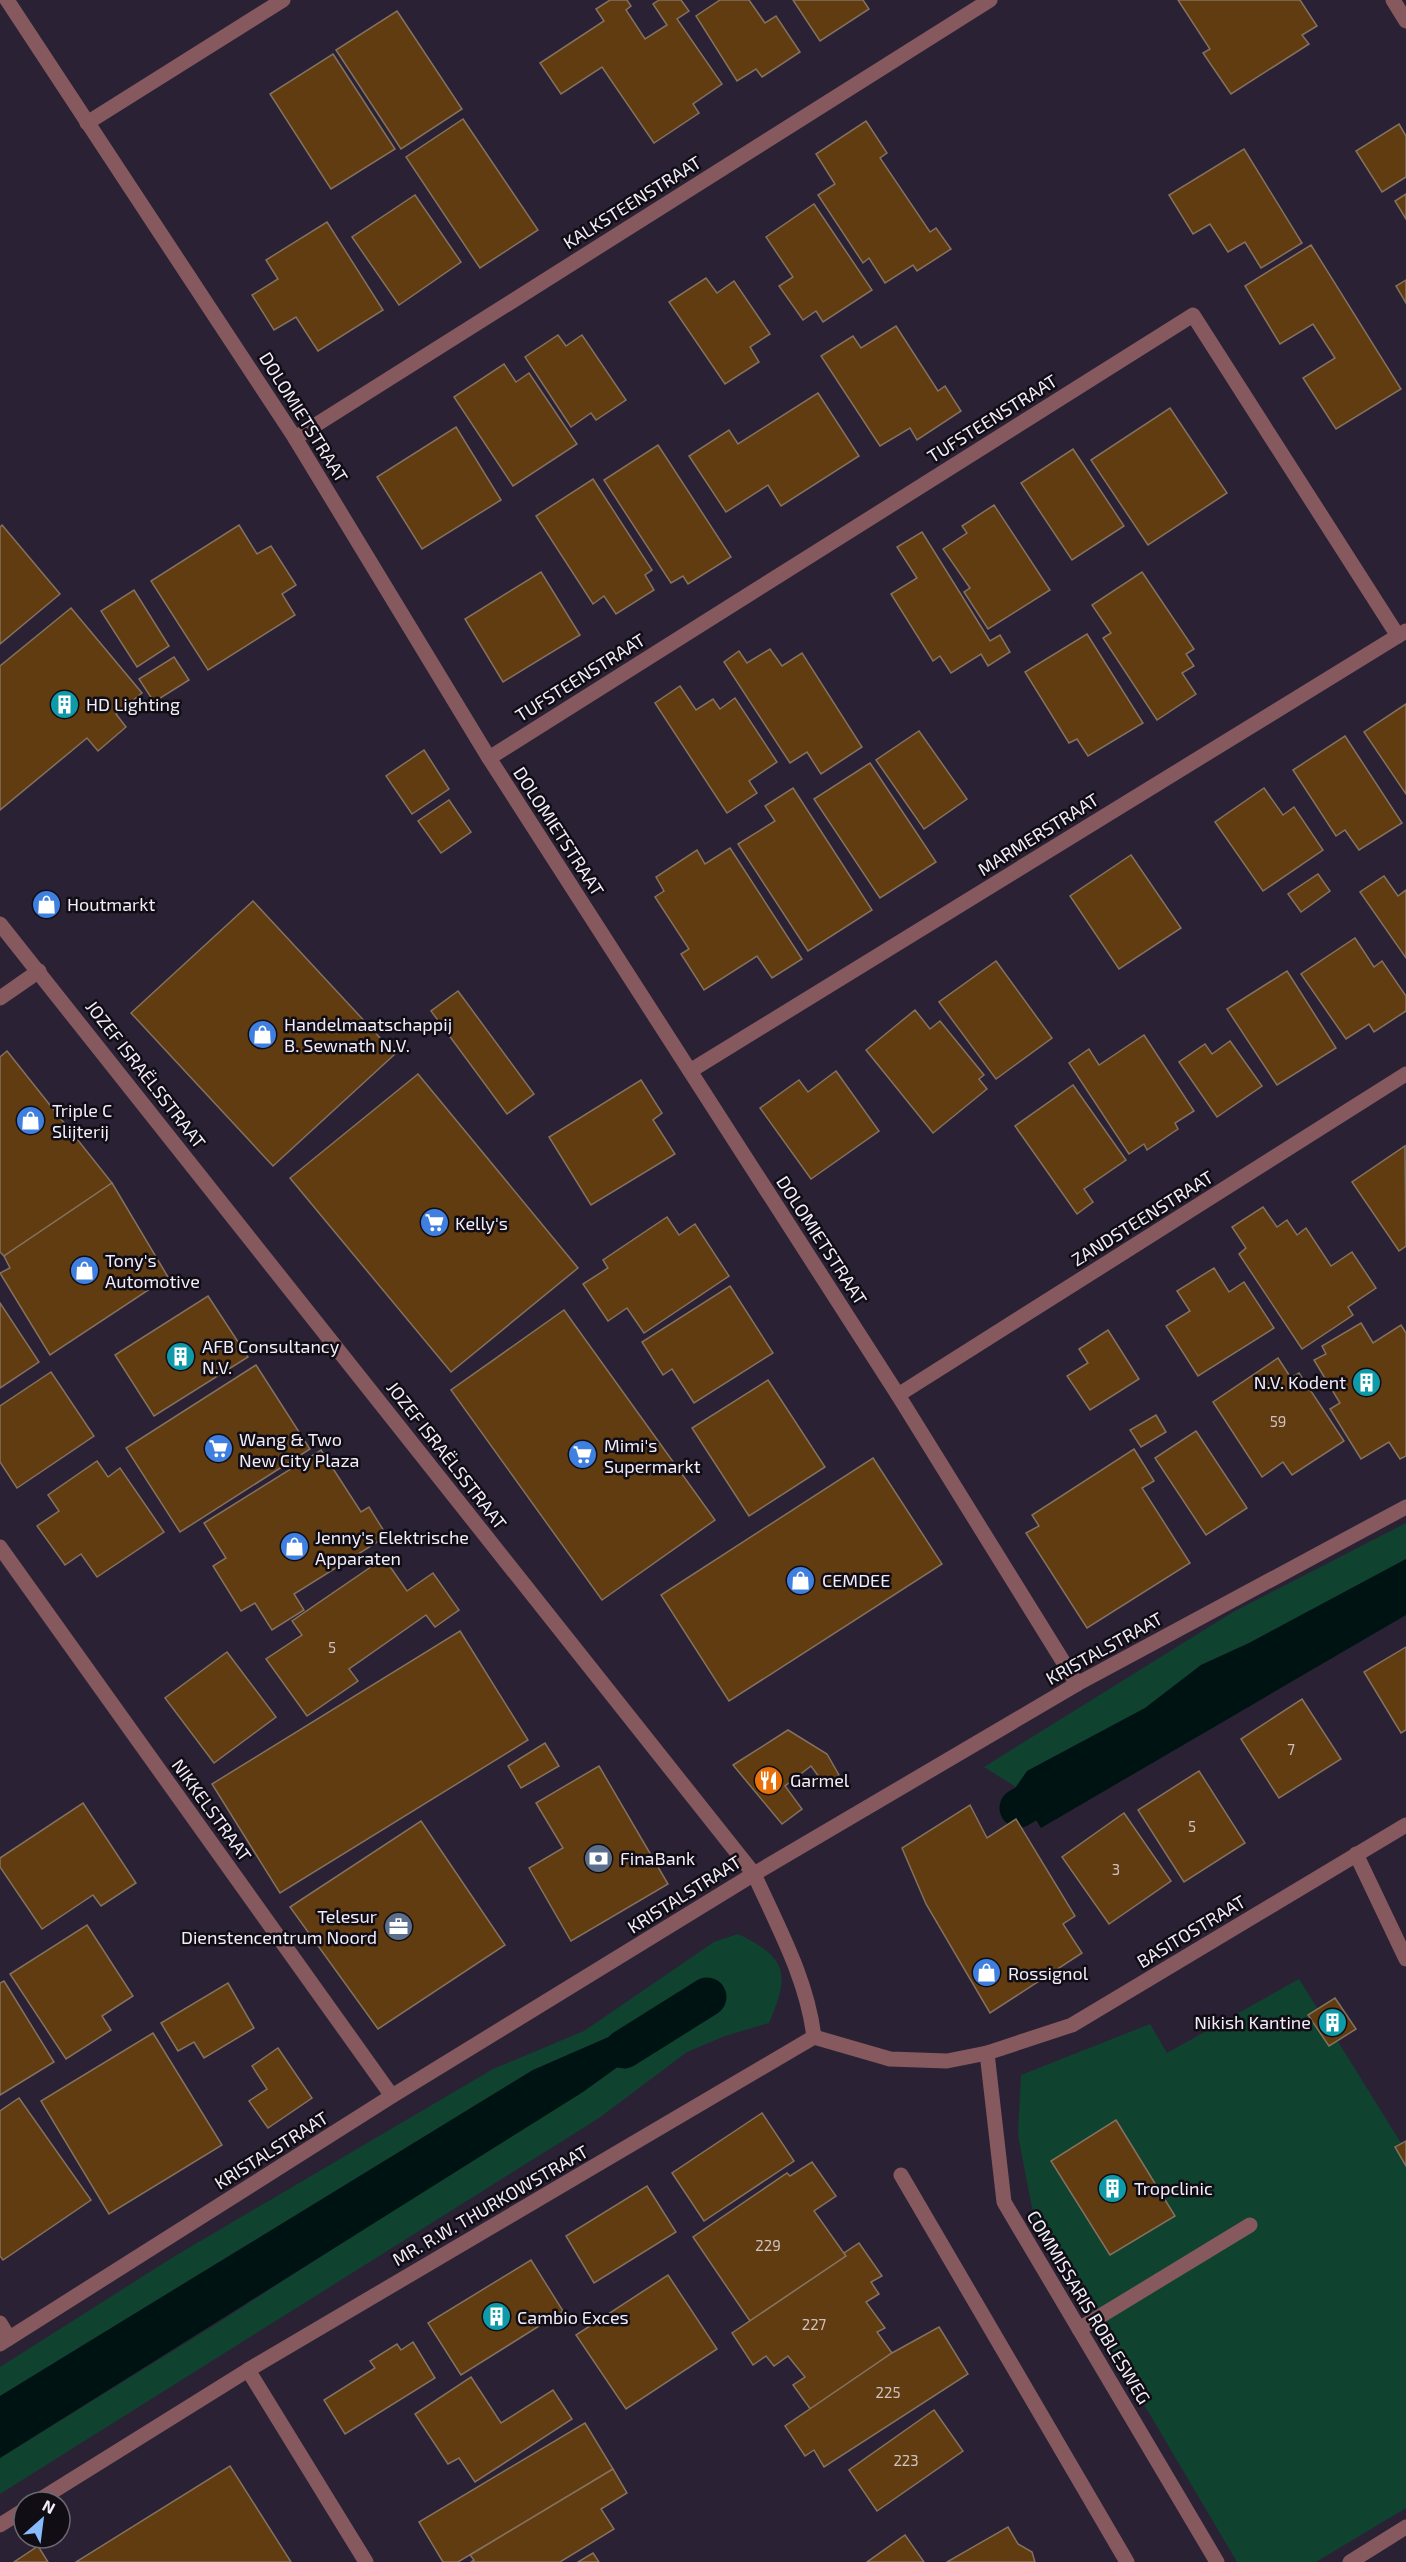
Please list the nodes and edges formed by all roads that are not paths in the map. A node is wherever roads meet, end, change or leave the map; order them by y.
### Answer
1 (7, 0) edge
2 (283, 0) edge
3 (990, 0) edge
4 (1393, 0) edge
5 (1406, 21) edge
6 (87, 123) junction
7 (295, 438) junction
8 (1402, 634) edge
9 (489, 758) junction
10 (0, 924) edge
11 (39, 971) junction
12 (0, 998) edge
13 (690, 1071) junction
14 (1406, 1074) edge
15 (898, 1395) junction
16 (1406, 1507) edge
17 (0, 1547) edge
18 (1077, 1684) junction
19 (1406, 1825) edge
20 (1356, 1854) junction
21 (754, 1874) junction
22 (1406, 1959) edge
23 (814, 2037) junction
24 (987, 2052) junction
25 (392, 2096) junction
26 (901, 2175) dead end
27 (1250, 2225) dead end
28 (0, 2323) edge
29 (1079, 2330) junction
30 (5, 2341) edge
31 (248, 2370) junction
32 (55, 2490) edge
33 (1406, 2527) edge
34 (366, 2562) edge
35 (1127, 2562) edge
36 (1217, 2562) edge
37 (1350, 2562) edge

1 - 6 street, DOLOMIETSTRAAT
2 - 6 street
3 - 7 street, KALKSTEENSTRAAT
4 - 5 street
6 - 7 street, DOLOMIETSTRAAT
7 - 9 street, DOLOMIETSTRAAT
8 - 9 street, TUFSTEENSTRAAT
8 - 13 street, MARMERSTRAAT
9 - 13 street, DOLOMIETSTRAAT
10 - 11 street, JOZEF ISRAËLSSTRAAT
11 - 12 street
11 - 21 street, JOZEF ISRAËLSSTRAAT
13 - 15 street, DOLOMIETSTRAAT
14 - 15 street, ZANDSTEENSTRAAT
15 - 18 street, DOLOMIETSTRAAT
16 - 18 street, KRISTALSTRAAT
17 - 25 street, NIKKELSTRAAT
18 - 21 street, KRISTALSTRAAT
19 - 20 street, BASITOSTRAAT
20 - 22 street
20 - 24 street, BASITOSTRAAT
21 - 23 street, JOZEF ISRAËLSSTRAAT
21 - 25 street, KRISTALSTRAAT
23 - 24 street
23 - 31 street, MR. R.W. THURKOWSTRAAT
24 - 29 street, COMMISSARIS ROBLESWEG
25 - 30 street, KRISTALSTRAAT
26 - 35 street
27 - 29 street
28 - 30 street
29 - 36 street, COMMISSARIS ROBLESWEG
31 - 32 street, MR. R.W. THURKOWSTRAAT
31 - 34 street
33 - 37 street

